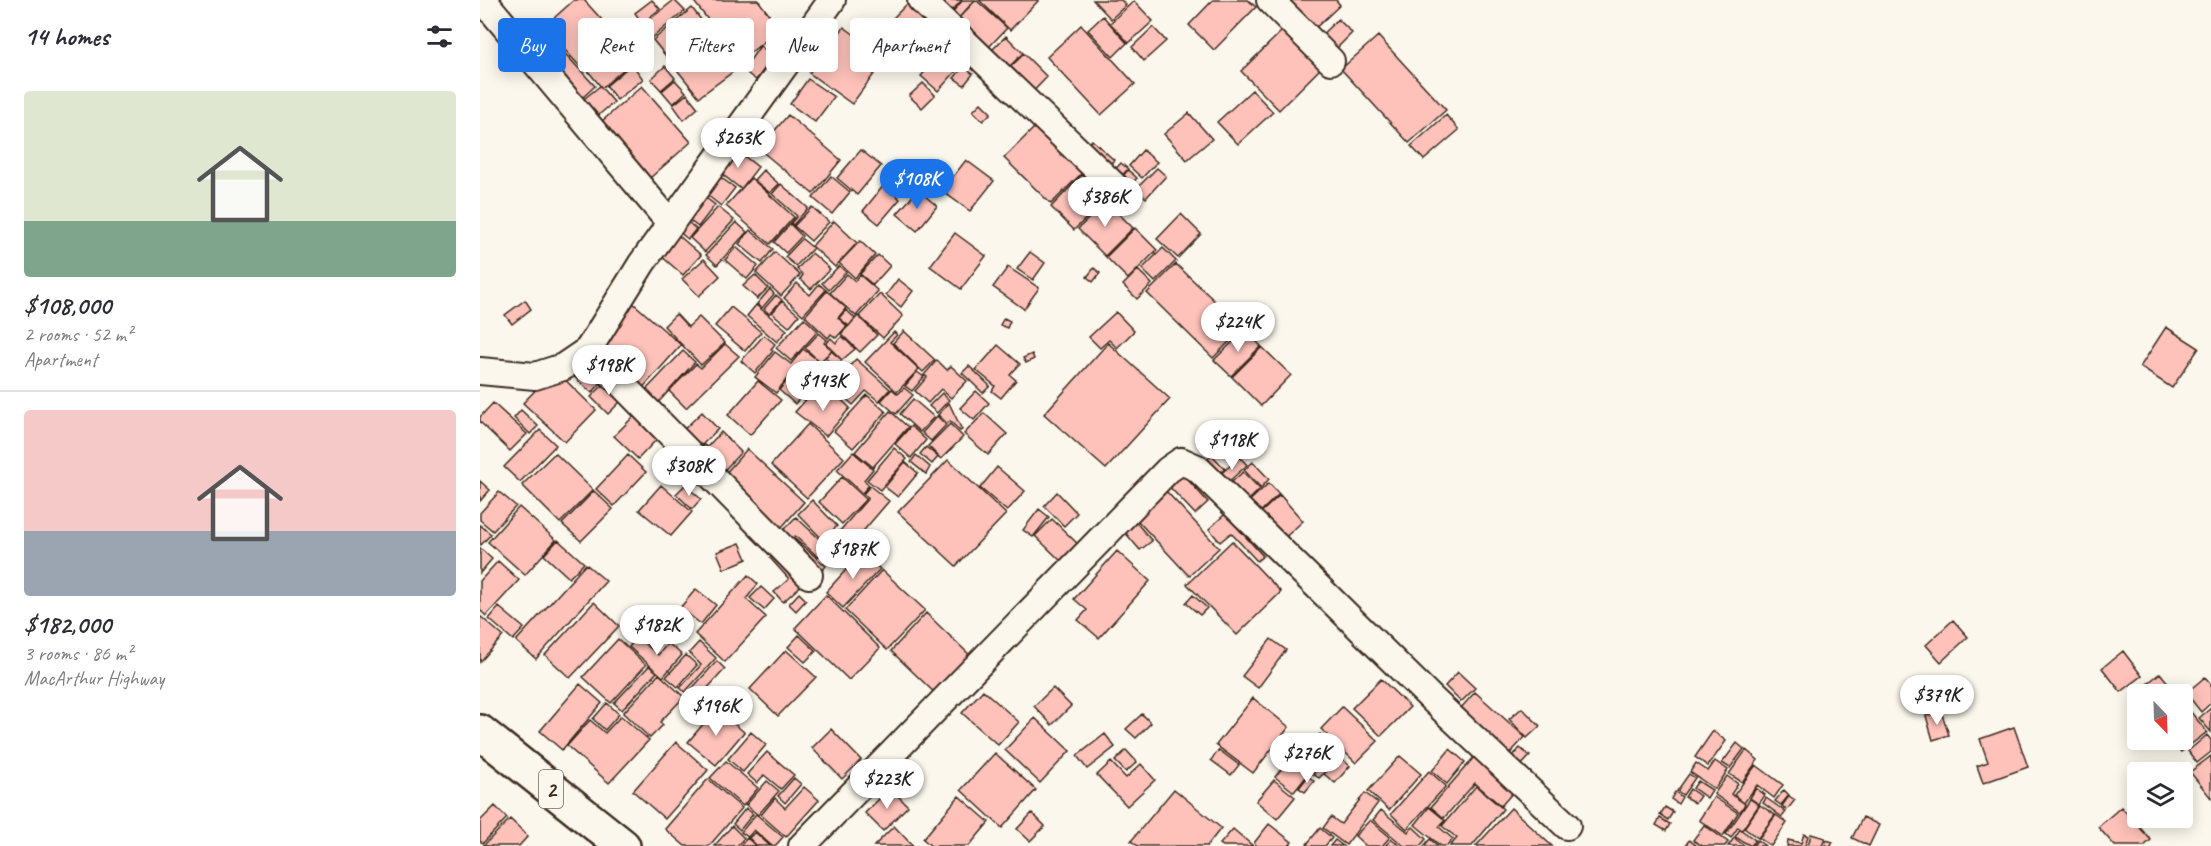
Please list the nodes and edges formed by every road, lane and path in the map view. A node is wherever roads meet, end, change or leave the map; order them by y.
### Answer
1 (483, 0) edge
2 (832, 0) edge
3 (921, 0) edge
4 (1270, 0) edge
5 (1332, 61) dead end
6 (1125, 196) dead end
7 (671, 224) junction
8 (588, 350) junction
9 (480, 371) edge
10 (809, 575) dead end
11 (485, 745) edge
12 (1567, 826) dead end
13 (623, 846) edge
14 (802, 846) edge

1 - 7 street
2 - 7 street
3 - 6 street
4 - 5 street
7 - 8 street
8 - 9 street
8 - 10 street
11 - 13 highway, 2
12 - 14 street

